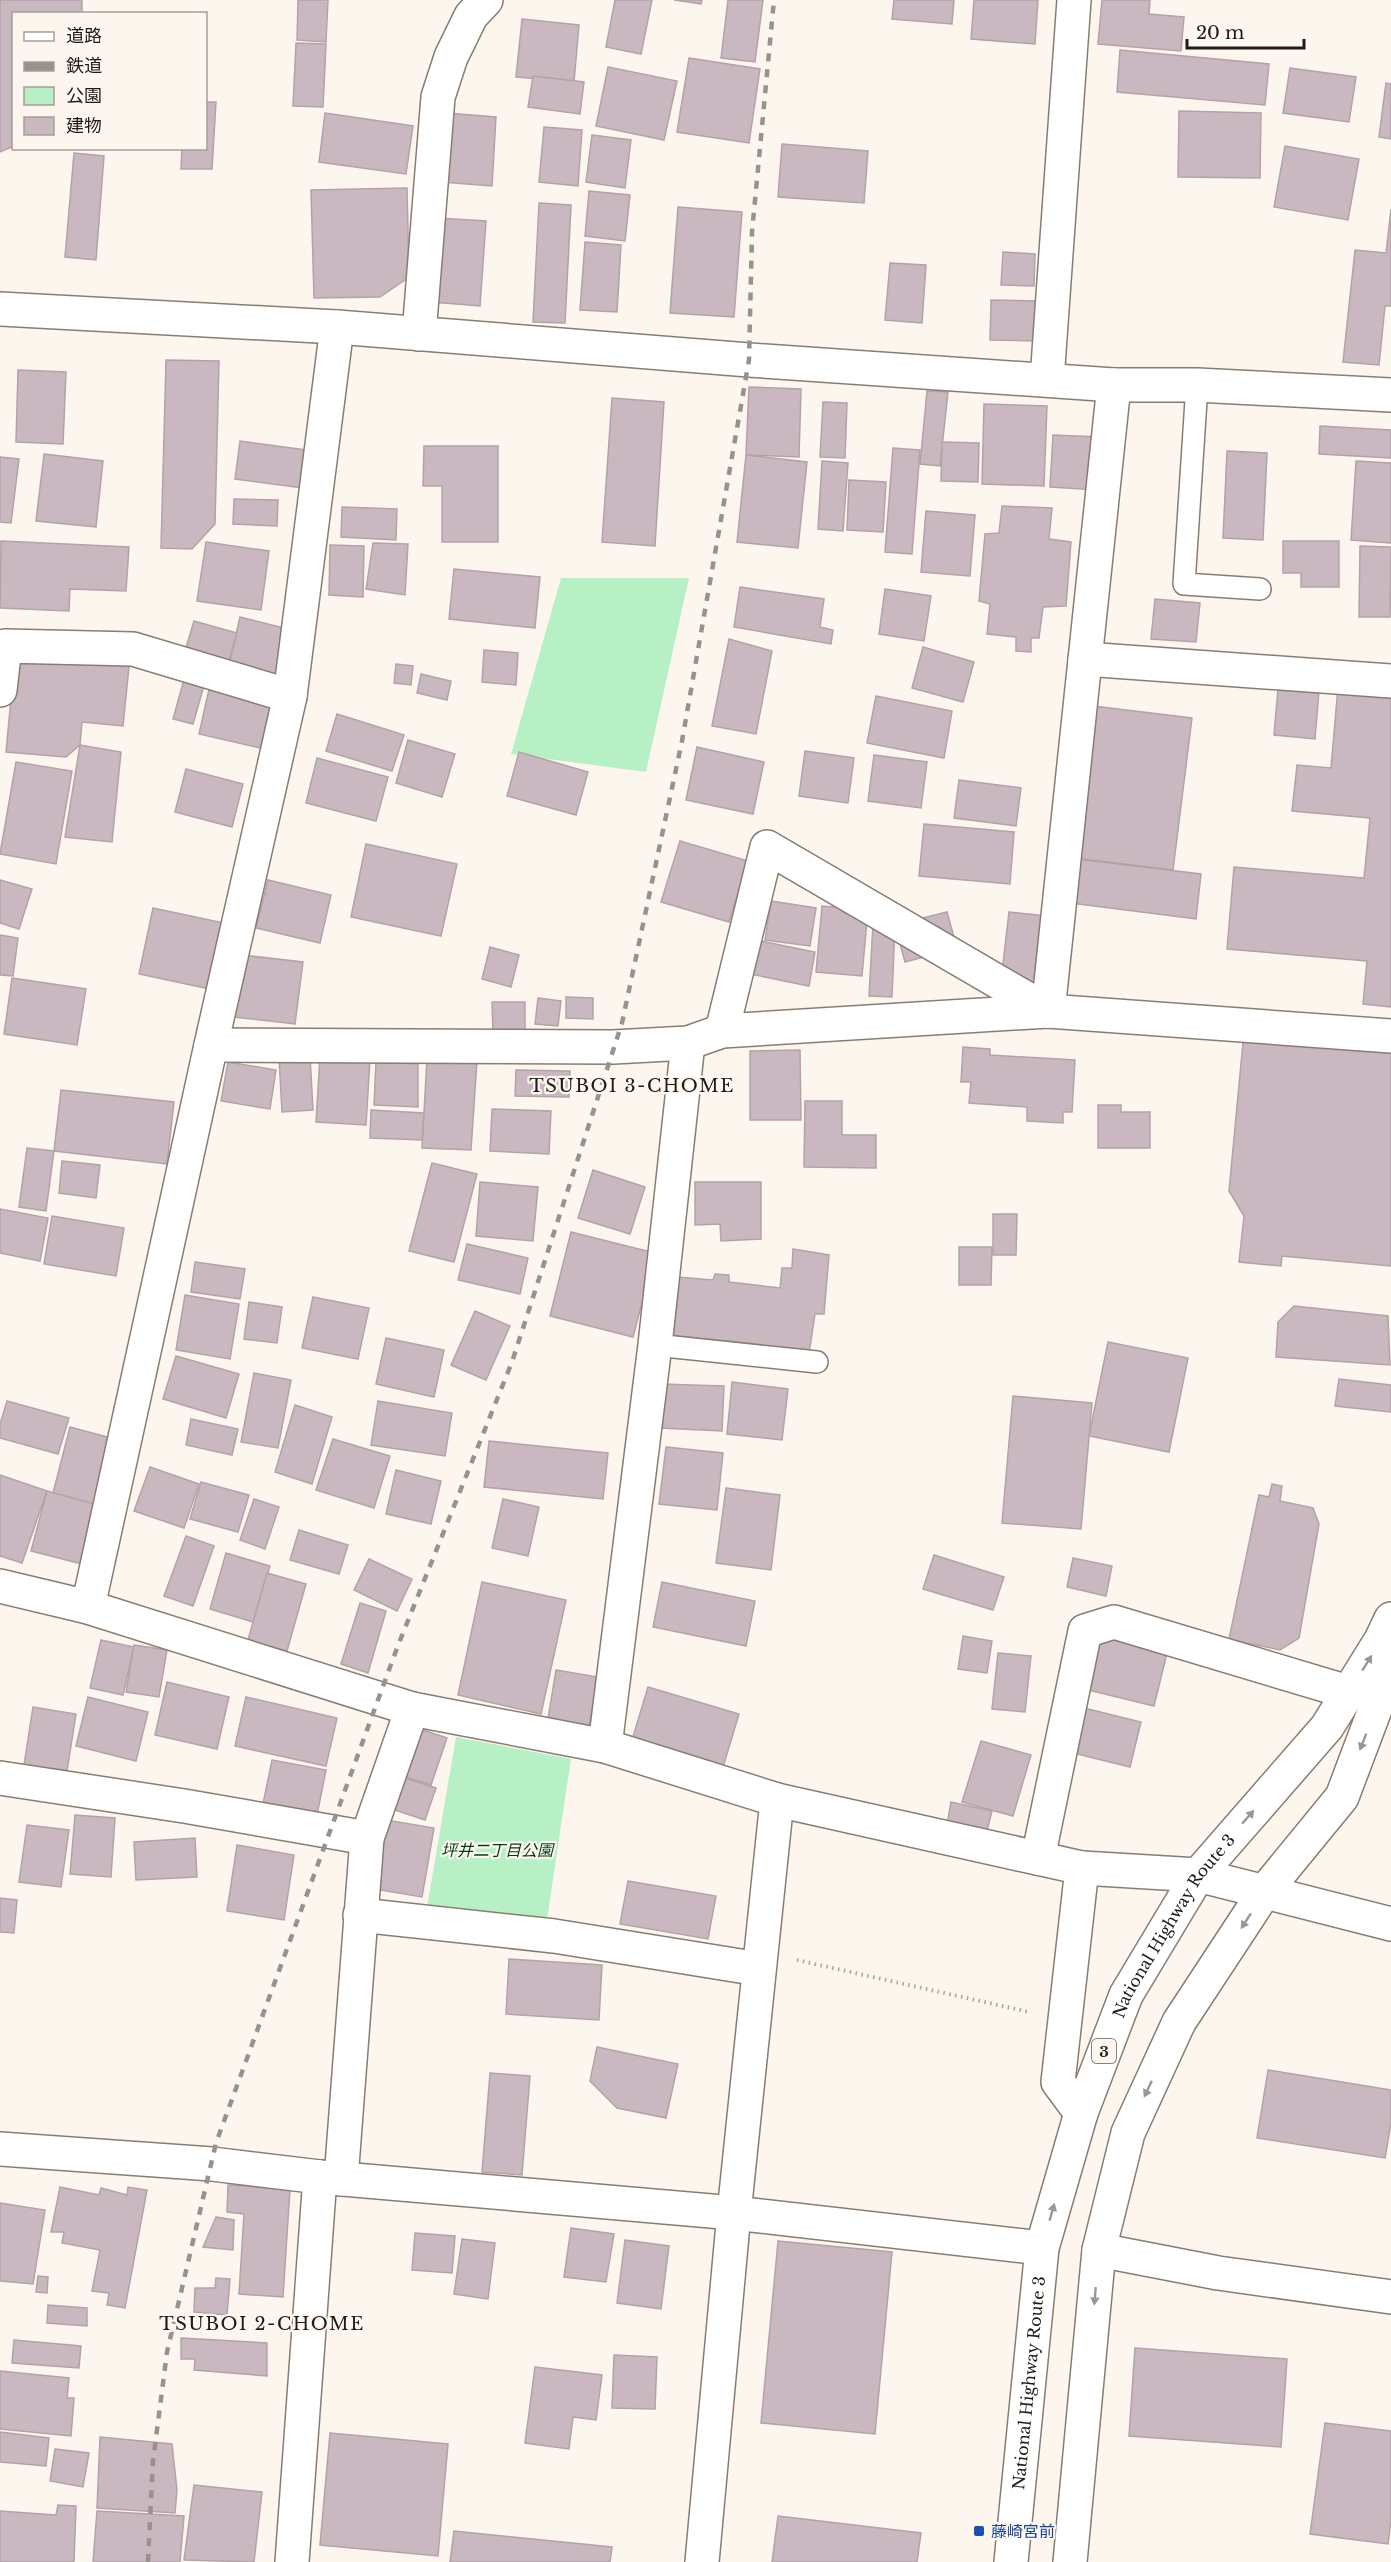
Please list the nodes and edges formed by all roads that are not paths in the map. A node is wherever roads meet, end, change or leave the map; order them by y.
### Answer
1 (486, 0) edge
2 (1074, 0) edge
3 (0, 309) edge
4 (337, 327) junction
5 (419, 334) junction
6 (1047, 380) junction
7 (1114, 385) junction
8 (1197, 385) junction
9 (1391, 395) edge
10 (1260, 590) dead end
11 (1085, 658) junction
12 (1391, 681) edge
13 (0, 690) edge
14 (291, 696) junction
15 (1048, 1011) junction
16 (722, 1031) junction
17 (1391, 1036) edge
18 (688, 1043) junction
19 (211, 1045) junction
20 (654, 1345) junction
21 (817, 1362) dead end
22 (0, 1586) edge
23 (88, 1607) junction
24 (1391, 1619) edge
25 (1391, 1667) edge
26 (1348, 1692) junction
27 (412, 1708) junction
28 (605, 1746) junction
29 (0, 1778) edge
30 (777, 1800) junction
31 (367, 1838) junction
32 (1038, 1858) junction
33 (1082, 1868) junction
34 (1197, 1875) junction
35 (1265, 1891) junction
36 (360, 1915) junction
37 (1391, 1924) edge
38 (760, 1961) junction
39 (1081, 2113) junction
40 (0, 2149) edge
41 (331, 2178) junction
42 (734, 2213) junction
43 (1042, 2248) junction
44 (1099, 2250) junction
45 (1391, 2297) edge
46 (292, 2562) edge
47 (702, 2562) edge
48 (1011, 2562) edge
49 (1070, 2562) edge

1 - 5 main road
2 - 6 main road
3 - 4 main road
4 - 5 main road
4 - 14 main road
5 - 6 main road
6 - 7 main road
7 - 8 main road
7 - 11 main road
8 - 9 main road
8 - 10 lane
11 - 12 main road
11 - 15 main road
13 - 14 main road
14 - 19 main road
15 - 16 main road
15 - 16 main road
15 - 17 main road
16 - 18 main road
18 - 19 main road
18 - 20 main road
19 - 23 main road
20 - 21 lane
20 - 28 main road
22 - 23 main road
23 - 27 main road
26 -> 24 main road, National Highway Route 3 / 3
25 -> 35 main road
26 - 32 main road
34 -> 26 main road, National Highway Route 3 / 3
27 - 28 main road
27 - 31 main road
28 - 30 main road
29 - 31 main road
30 - 32 main road
30 - 38 main road
31 - 36 main road
32 - 33 main road
33 - 34 main road
33 - 39 main road
34 - 35 main road
34 - 39 main road, National Highway Route 3 / 3
35 - 37 main road
35 -> 44 main road
36 - 38 main road
36 - 41 main road
38 - 42 main road
43 -> 39 main road, National Highway Route 3 / 3
40 - 41 main road
41 - 42 main road
41 - 46 main road
42 - 43 main road
42 - 47 main road
43 - 48 main road, National Highway Route 3 / 3
44 - 45 main road
44 -> 49 main road

